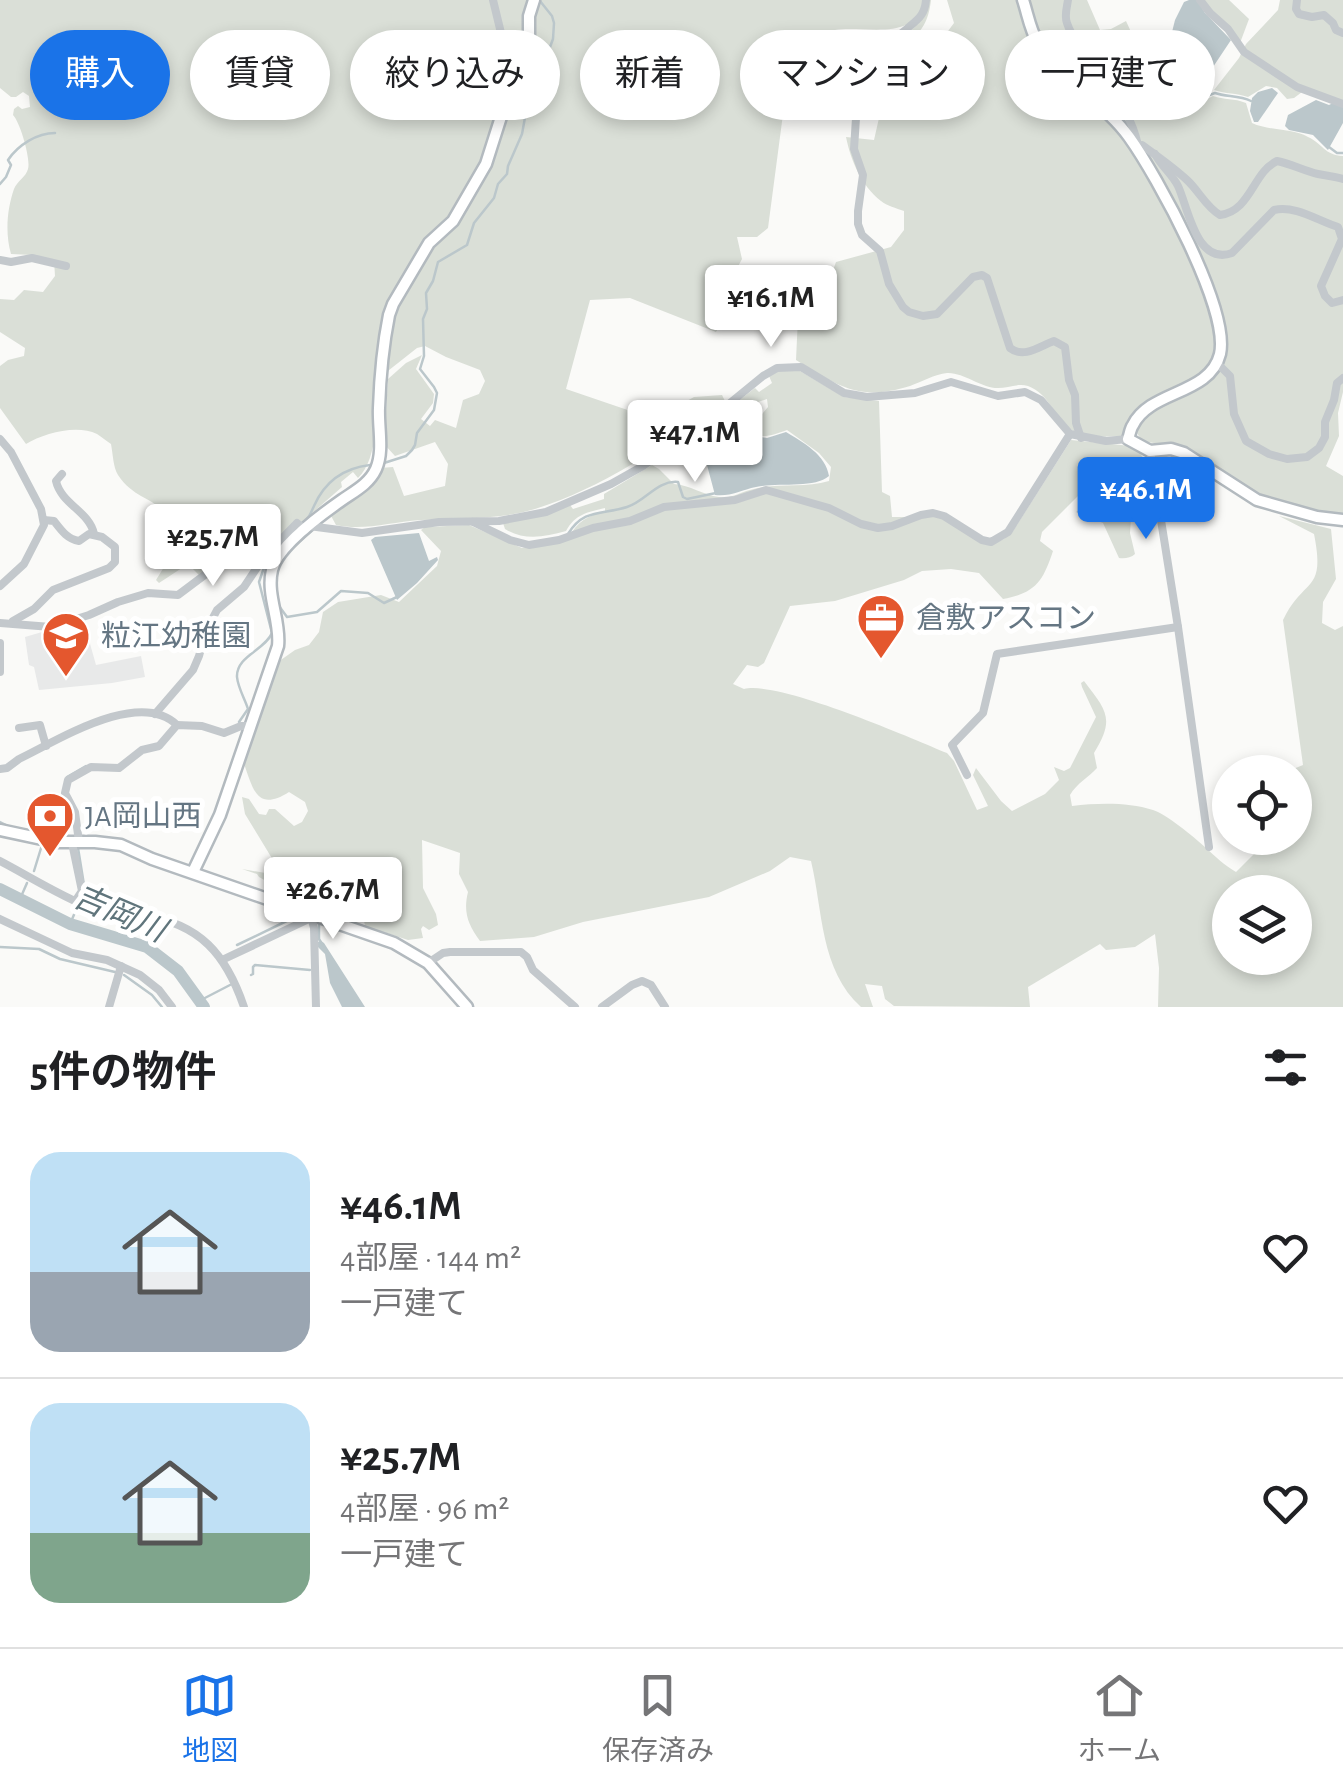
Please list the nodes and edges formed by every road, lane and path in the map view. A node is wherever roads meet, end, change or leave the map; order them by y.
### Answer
1 (493, 0) edge
2 (534, 0) edge
3 (926, 0) edge
4 (1023, 0) edge
5 (1068, 0) edge
6 (1200, 0) edge
7 (1297, 0) edge
8 (500, 30) edge
9 (529, 30) edge
10 (1343, 33) edge
11 (1343, 104) edge
12 (500, 120) edge
13 (1137, 146) junction
14 (1154, 154) junction
15 (1343, 179) edge
16 (0, 260) edge
17 (66, 266) dead end
18 (1343, 300) edge
19 (1216, 362) junction
20 (1343, 378) edge
21 (1070, 434) junction
22 (1081, 438) junction
23 (0, 439) edge
24 (1128, 440) junction
25 (1150, 451) junction
26 (62, 474) dead end
27 (44, 520) junction
28 (469, 520) junction
29 (1343, 520) edge
30 (304, 527) junction
31 (94, 534) junction
32 (275, 544) junction
33 (265, 568) junction
34 (0, 586) edge
35 (5, 623) edge
36 (1178, 627) junction
37 (0, 643) edge
38 (0, 672) edge
39 (155, 714) junction
40 (176, 724) junction
41 (251, 726) junction
42 (19, 728) dead end
43 (46, 746) junction
44 (0, 768) edge
45 (967, 775) dead end
46 (0, 830) edge
47 (76, 842) junction
48 (1209, 846) dead end
49 (0, 861) edge
50 (193, 872) junction
51 (76, 900) junction
52 (311, 916) junction
53 (0, 919) edge
54 (222, 960) junction
55 (428, 963) junction
56 (121, 966) junction
57 (564, 1004) edge
58 (110, 1007) edge
59 (172, 1007) edge
60 (244, 1007) edge
61 (316, 1007) edge
62 (467, 1007) edge
63 (574, 1007) edge
64 (602, 1007) edge
65 (665, 1007) edge

1 - 8 street
2 - 9 street
3 - 22 street
4 - 13 street
5 - 13 street
6 - 11 street
7 - 10 street
12 - 30 street
13 - 14 street
13 - 19 street
14 - 15 street
14 - 18 street
16 - 17 street
19 - 20 street
19 - 24 street
21 - 22 street
21 - 28 street
21 - 28 street
22 - 24 street
23 - 27 street
24 - 25 street
25 - 29 street
25 - 36 street
26 - 31 street
27 - 31 street
27 - 34 street
28 - 30 street
30 - 32 street
30 - 33 street
31 - 35 street
32 - 33 street
32 - 35 street
33 - 39 street
33 - 41 street
36 - 45 street
36 - 48 street
37 - 38 street
39 - 40 street
39 - 43 street
40 - 41 street
40 - 47 street
41 - 50 street
42 - 43 street
43 - 44 street
46 - 47 street
47 - 50 street
47 - 51 street
49 - 51 street
50 - 52 street
51 - 54 street
52 - 54 street
52 - 55 street
52 - 61 street
53 - 56 street
54 - 60 street
55 - 57 street
55 - 62 street
56 - 58 street
56 - 59 street
57 - 63 street
64 - 65 street

